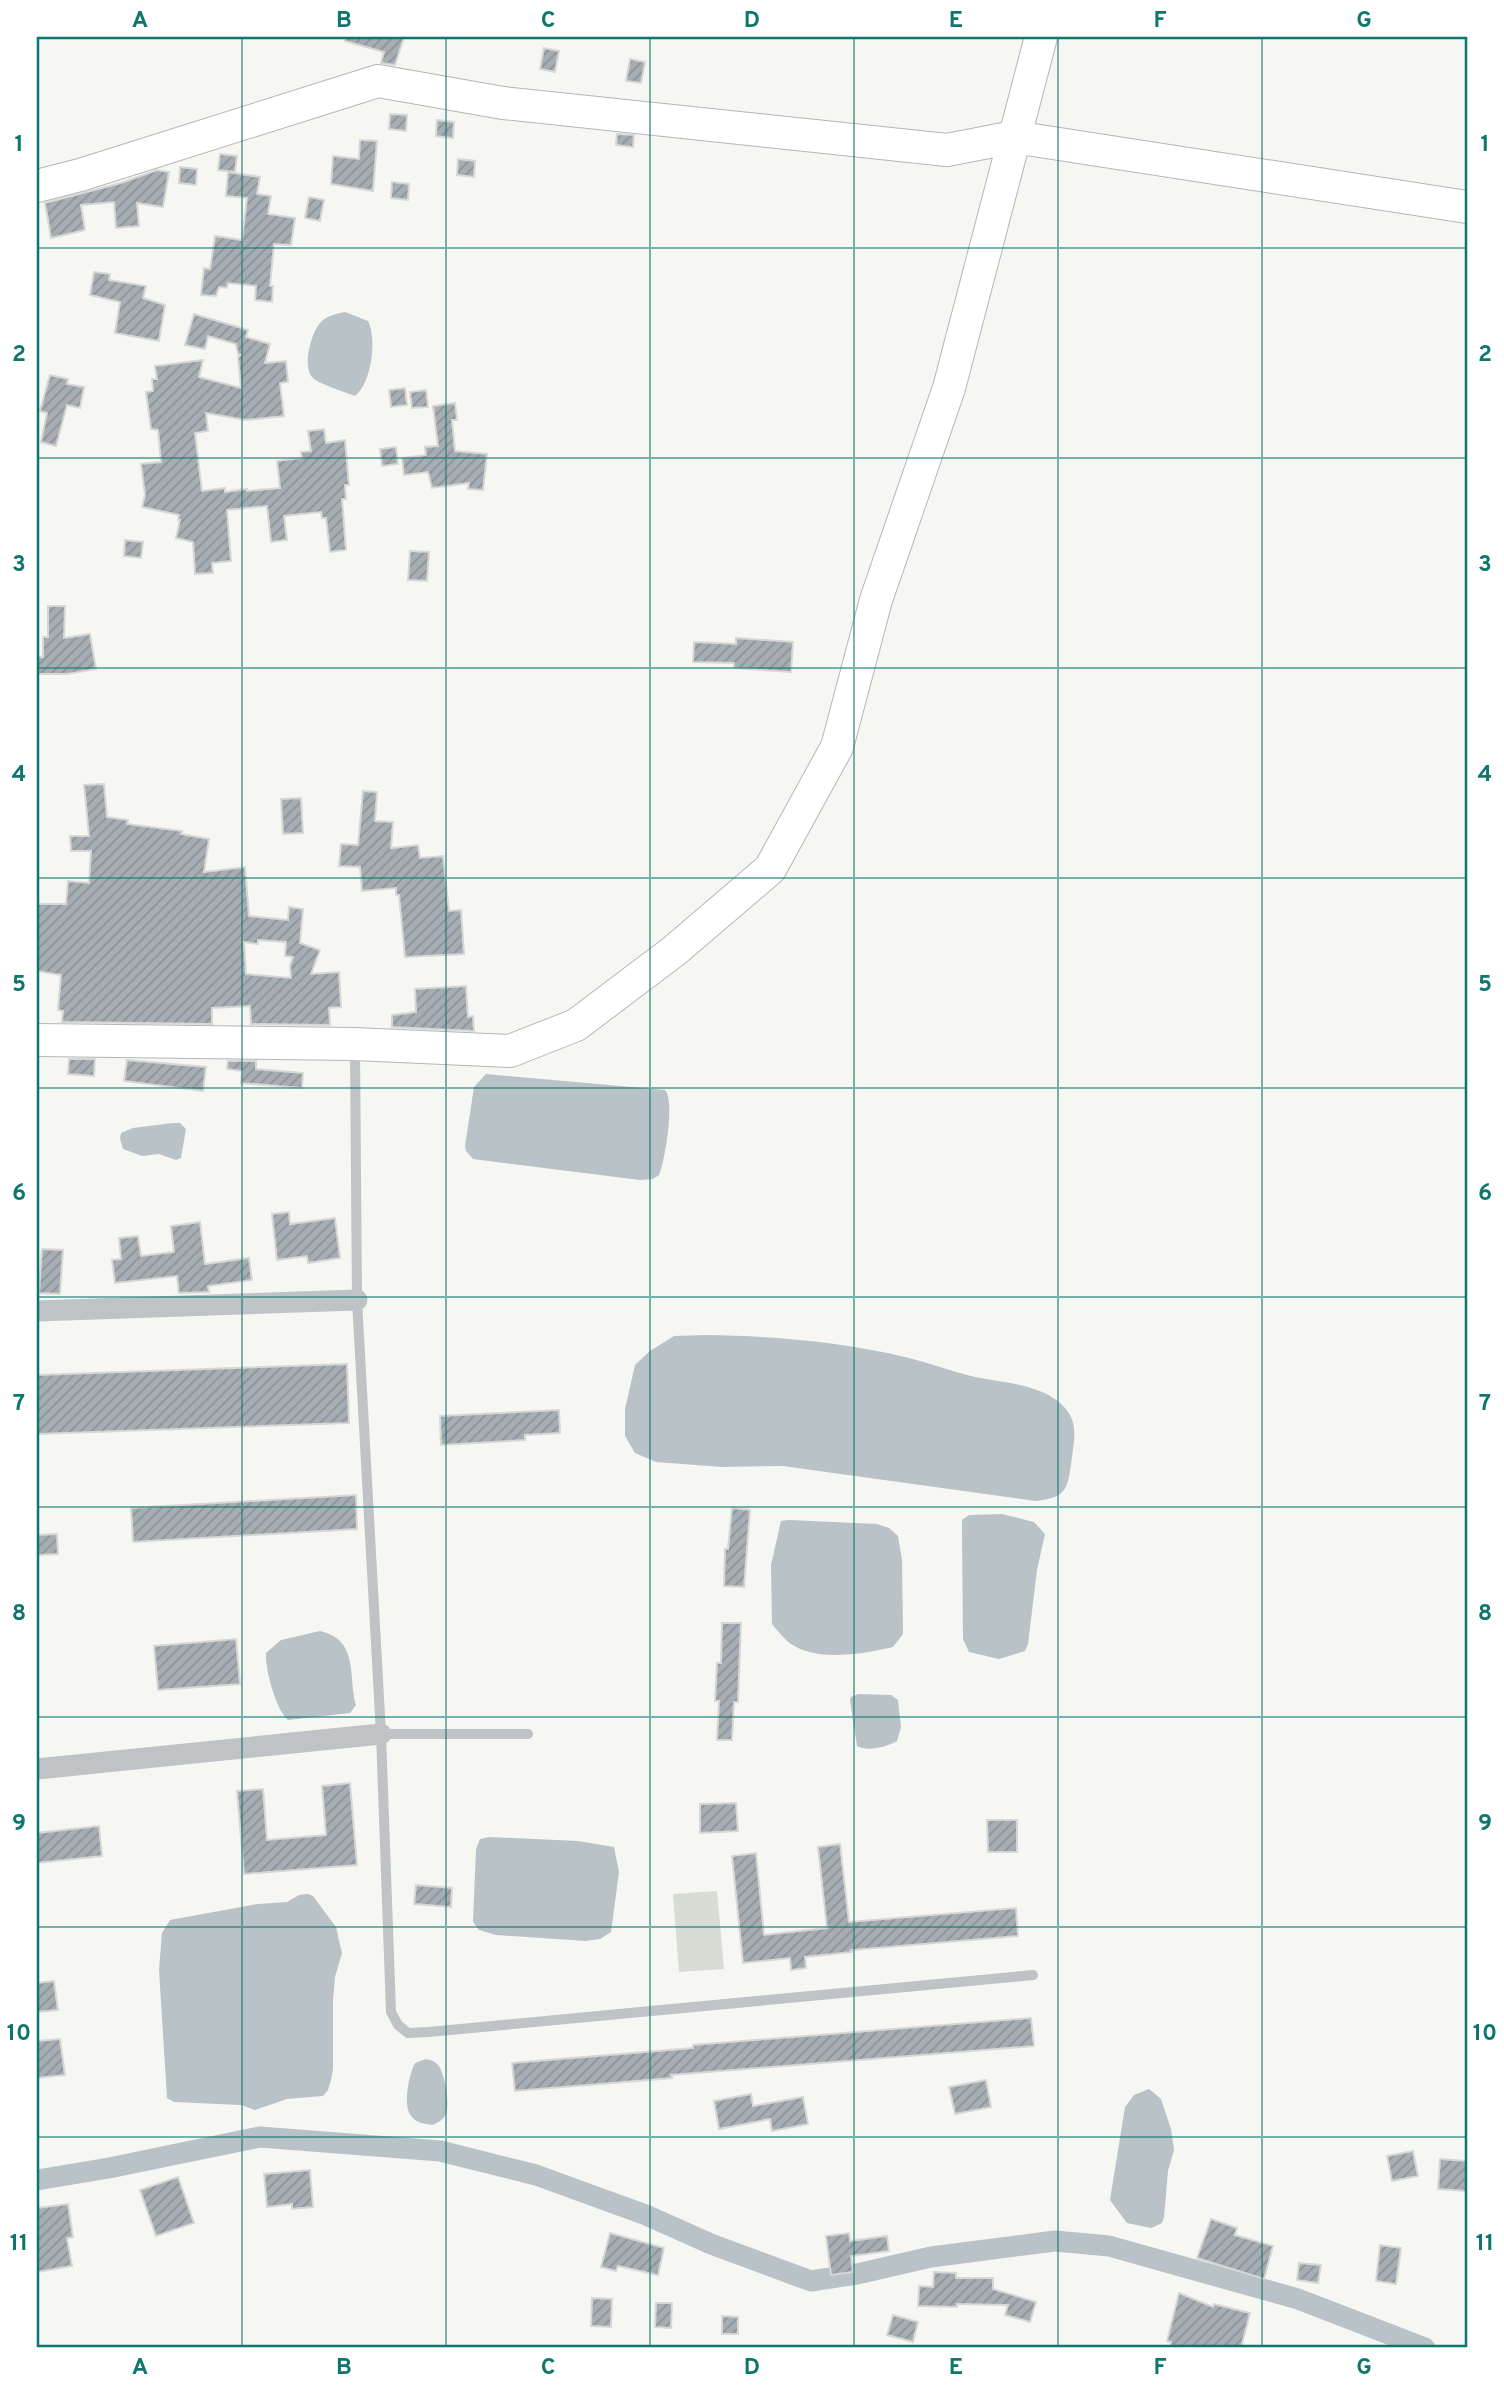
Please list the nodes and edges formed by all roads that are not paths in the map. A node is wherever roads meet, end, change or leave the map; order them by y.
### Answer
1 (1041, 37) edge
2 (1014, 137) junction
3 (37, 186) edge
4 (1467, 207) edge
5 (37, 1040) edge
6 (355, 1044) junction
7 (356, 1300) junction
8 (37, 1311) edge
9 (381, 1734) junction
10 (528, 1734) dead end
11 (37, 1769) edge
12 (1033, 1975) dead end

1 - 2 street
2 - 3 street
2 - 4 street
2 - 6 street
5 - 6 street
6 - 7 lane
7 - 8 street
7 - 9 lane
9 - 10 lane
9 - 11 street
9 - 12 lane

